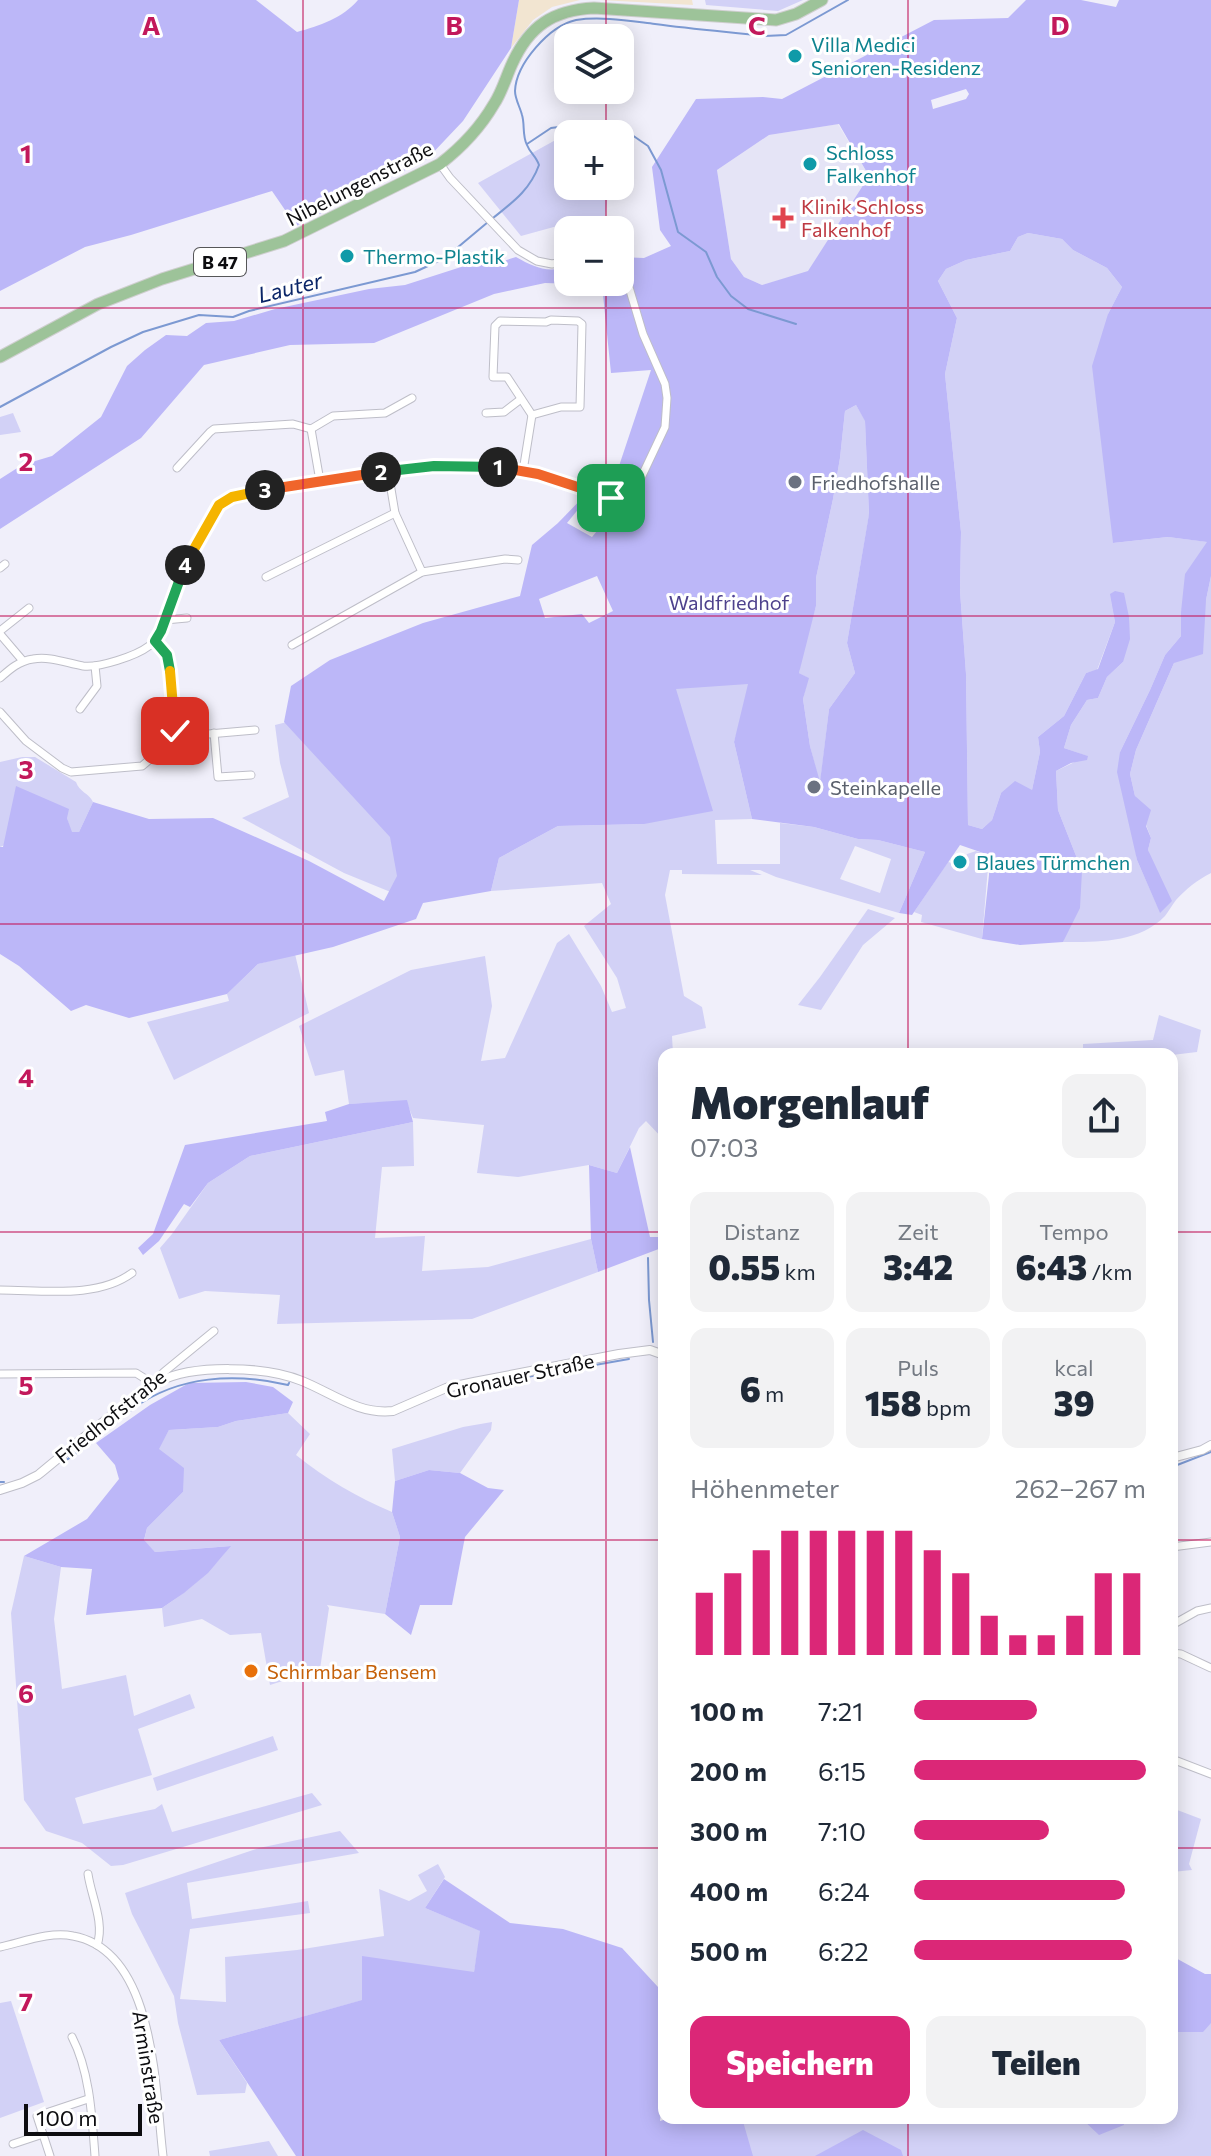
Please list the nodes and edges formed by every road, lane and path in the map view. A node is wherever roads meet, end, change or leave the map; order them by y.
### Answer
1 (822, 0) edge
2 (440, 164) junction
3 (554, 264) edge
4 (632, 296) edge
5 (0, 357) edge
6 (412, 398) dead end
7 (521, 399) junction
8 (486, 413) dead end
9 (532, 415) junction
10 (311, 429) junction
11 (177, 468) dead end
12 (388, 471) junction
13 (523, 471) junction
14 (320, 481) junction
15 (395, 513) junction
16 (518, 560) dead end
17 (422, 572) junction
18 (266, 577) dead end
19 (29, 608) dead end
20 (187, 618) dead end
21 (165, 620) junction
22 (0, 632) edge
23 (155, 641) junction
24 (292, 645) dead end
25 (23, 661) junction
26 (95, 666) junction
27 (0, 678) edge
28 (80, 709) dead end
29 (0, 712) edge
30 (255, 730) dead end
31 (214, 733) junction
32 (174, 737) junction
33 (251, 775) dead end
34 (132, 1273) dead end
35 (0, 1290) edge
36 (214, 1331) dead end
37 (658, 1353) edge
38 (0, 1374) edge
39 (150, 1386) junction
40 (1211, 1445) edge
41 (1178, 1456) edge
42 (0, 1490) edge
43 (1211, 1542) edge
44 (1178, 1546) edge
45 (1211, 1608) edge
46 (1178, 1622) edge
47 (1178, 1654) edge
48 (1211, 1668) edge
49 (1178, 1761) edge
50 (1211, 1774) edge
51 (88, 1874) dead end
52 (97, 1945) junction
53 (0, 1947) edge
54 (72, 2037) dead end
55 (88, 2099) junction
56 (43, 2134) junction
57 (13, 2144) dead end
58 (50, 2156) edge
59 (95, 2156) edge
60 (163, 2156) edge

1 - 2 main road, Nibelungenstraße / B 47
2 - 3 street
2 - 5 main road, Nibelungenstraße / B 47
4 - 13 street
6 - 10 street
7 - 8 street
7 - 9 street
7 - 9 street
9 - 13 street
10 - 11 street
10 - 14 street
12 - 13 street
12 - 14 street
12 - 15 street
14 - 21 street
15 - 17 street
15 - 18 street
16 - 17 street
17 - 24 street
19 - 22 street
20 - 21 street
21 - 23 street
22 - 25 street
23 - 26 street
23 - 32 street
25 - 26 street
25 - 27 street
26 - 28 street
29 - 32 street
30 - 31 street
31 - 32 street
31 - 33 street
34 - 35 street
36 - 39 street, Friedhofstraße
37 - 39 street, Gronauer Straße
38 - 39 street
39 - 42 street, Friedhofstraße
40 - 41 street
43 - 44 street
45 - 46 street
47 - 48 street
49 - 50 street
51 - 52 street
52 - 53 street, Arminstraße
52 - 60 street, Arminstraße
54 - 55 street
55 - 56 street
55 - 59 street
56 - 57 street
56 - 58 street

